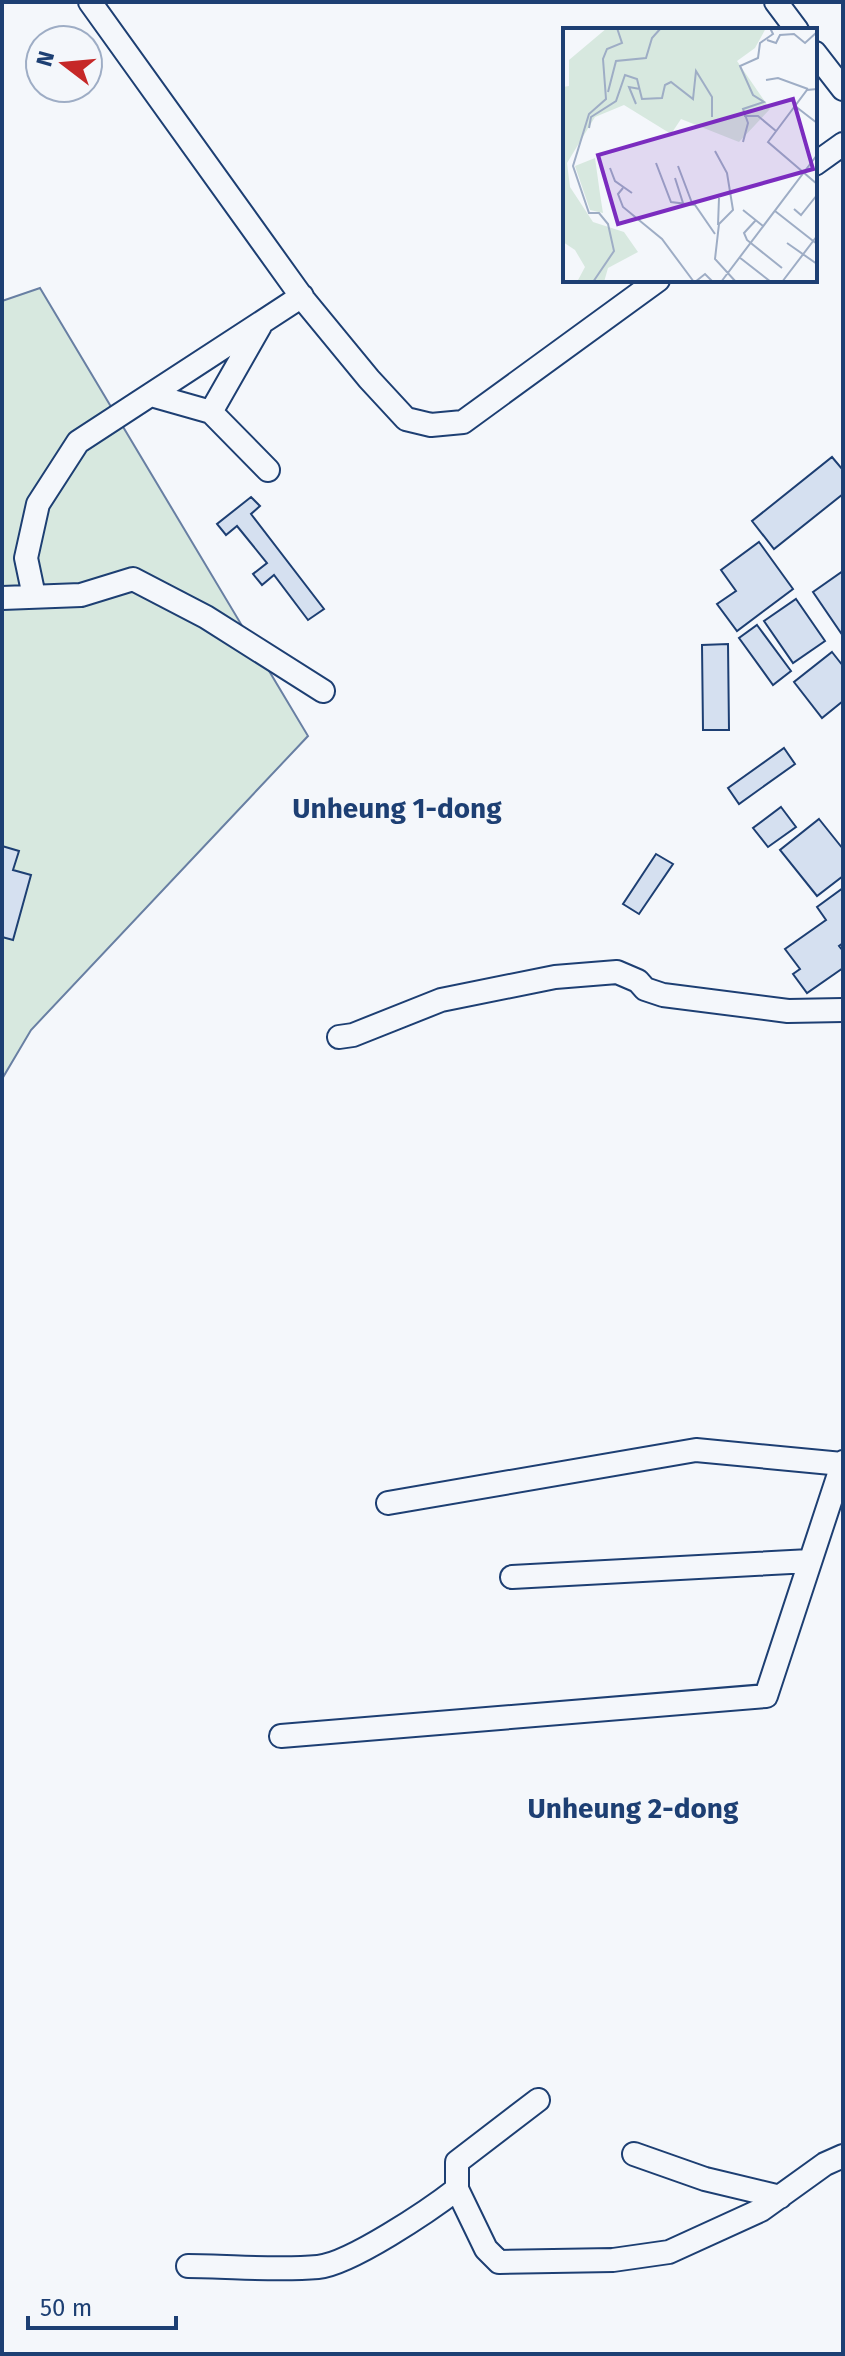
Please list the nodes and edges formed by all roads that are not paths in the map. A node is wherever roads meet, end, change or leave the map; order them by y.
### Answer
1 (90, 2) edge
2 (776, 2) edge
3 (796, 28) edge
4 (817, 56) edge
5 (843, 89) edge
6 (843, 144) edge
7 (817, 163) edge
8 (655, 282) edge
9 (302, 296) junction
10 (263, 321) junction
11 (151, 395) junction
12 (211, 412) junction
13 (268, 470) dead end
14 (34, 596) junction
15 (2, 598) edge
16 (323, 691) dead end
17 (843, 1010) edge
18 (339, 1037) dead end
19 (842, 1463) edge
20 (388, 1503) dead end
21 (810, 1561) junction
22 (512, 1577) dead end
23 (281, 1736) dead end
24 (538, 2100) dead end
25 (634, 2154) dead end
26 (843, 2156) edge
27 (457, 2189) junction
28 (780, 2197) junction
29 (188, 2266) dead end

1 - 9 street
2 - 3 street
4 - 5 street
6 - 7 street
8 - 9 street
9 - 10 street
10 - 11 street
10 - 12 street
11 - 12 street
11 - 14 street
12 - 13 street
14 - 15 street
14 - 16 street
17 - 18 street
19 - 20 street
19 - 21 street
21 - 22 street
21 - 23 street
24 - 27 street
25 - 28 street
26 - 28 street
27 - 28 street
27 - 29 street

